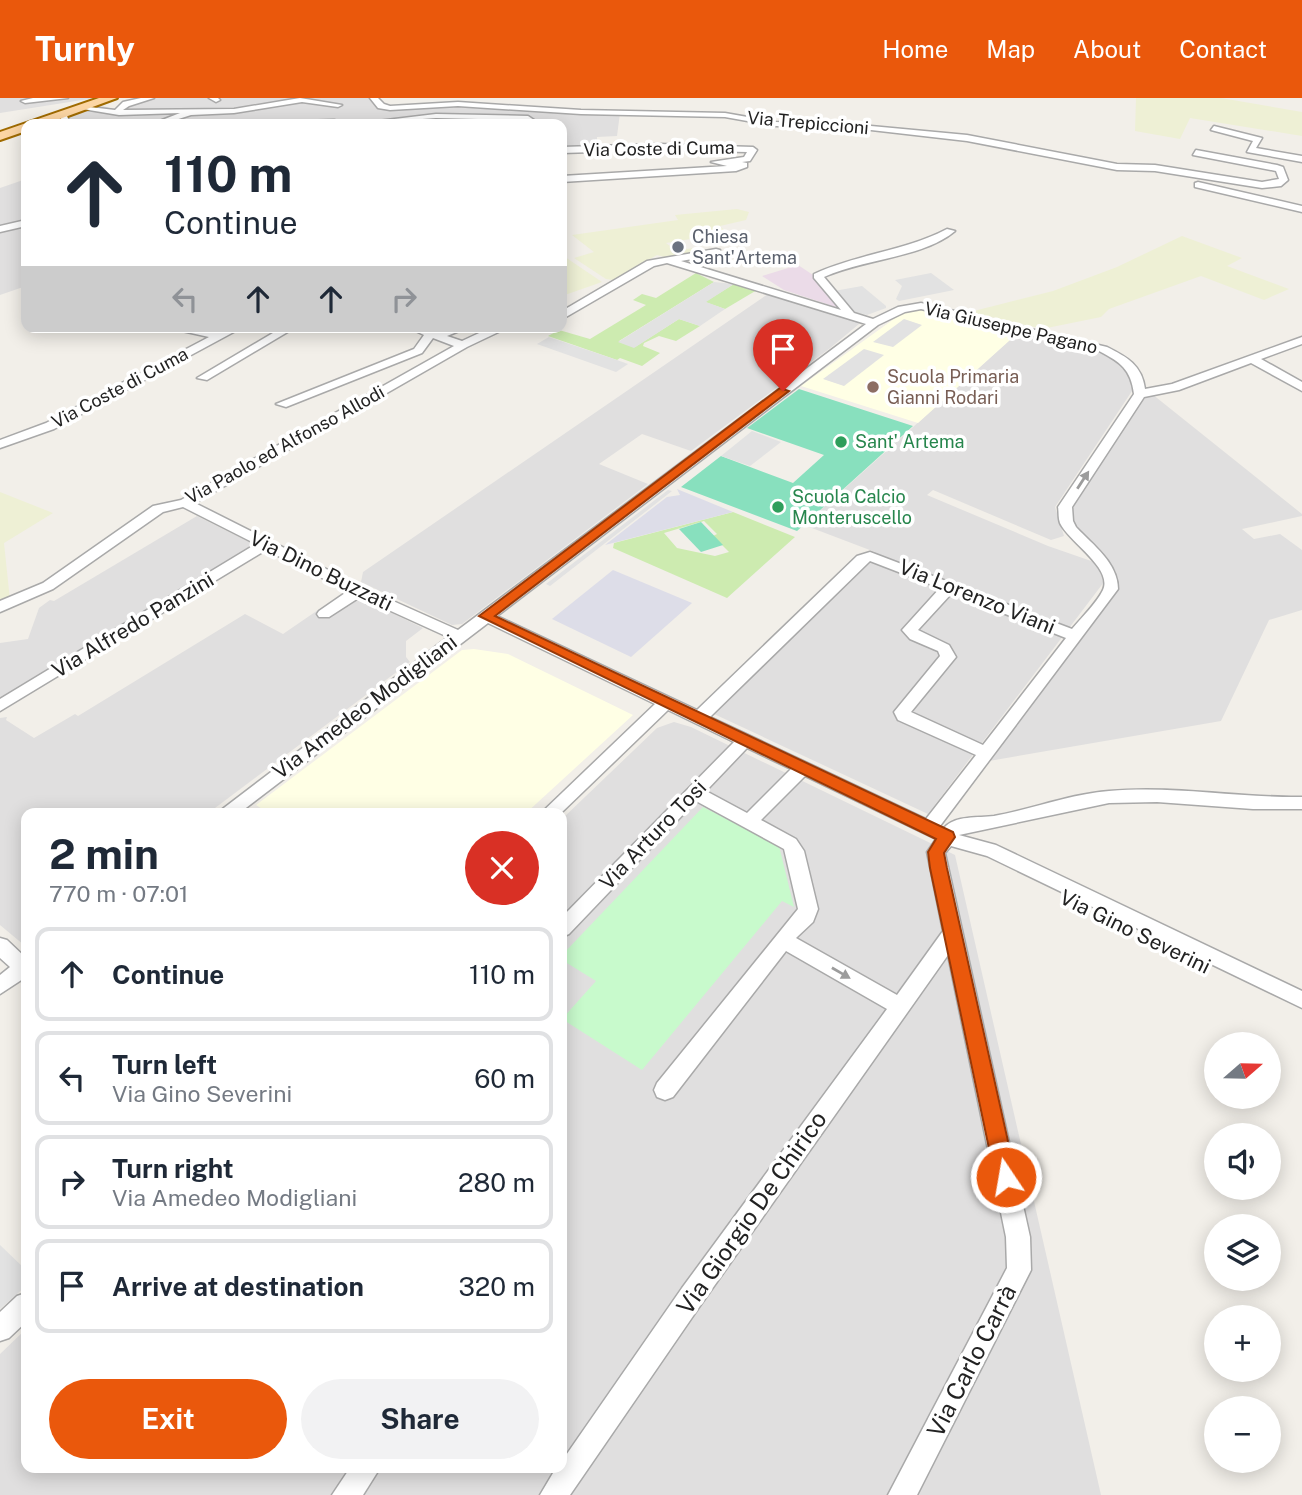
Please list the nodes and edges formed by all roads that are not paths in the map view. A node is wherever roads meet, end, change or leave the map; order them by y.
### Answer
1 (64, 98) edge
2 (111, 98) edge
3 (150, 98) edge
4 (374, 98) edge
5 (527, 98) edge
6 (25, 101) dead end
7 (338, 105) dead end
8 (504, 107) junction
9 (81, 108) junction
10 (118, 113) junction
11 (190, 113) junction
12 (64, 119) edge
13 (171, 119) edge
14 (406, 119) edge
15 (529, 119) edge
16 (1214, 128) dead end
17 (21, 129) edge
18 (0, 136) edge
19 (567, 150) edge
20 (1196, 153) dead end
21 (1302, 159) edge
22 (1160, 169) junction
23 (567, 179) edge
24 (1302, 209) edge
25 (21, 224) edge
26 (0, 229) edge
27 (950, 231) dead end
28 (716, 252) dead end
29 (670, 261) junction
30 (567, 312) edge
31 (847, 314) junction
32 (874, 323) junction
33 (204, 333) edge
34 (227, 333) edge
35 (281, 333) edge
36 (429, 333) edge
37 (442, 333) edge
38 (481, 333) edge
39 (435, 335) junction
40 (221, 336) junction
41 (1302, 340) edge
42 (460, 347) junction
43 (1253, 359) junction
44 (397, 360) junction
45 (412, 374) junction
46 (203, 378) dead end
47 (1302, 387) edge
48 (1140, 394) junction
49 (282, 404) dead end
50 (0, 444) edge
51 (186, 503) junction
52 (266, 544) junction
53 (950, 586) junction
54 (359, 591) junction
55 (0, 607) edge
56 (324, 614) dead end
57 (486, 616) junction
58 (458, 636) junction
59 (1076, 636) junction
60 (665, 704) junction
61 (0, 706) edge
62 (698, 719) junction
63 (744, 741) junction
64 (985, 752) junction
65 (803, 768) junction
66 (694, 792) junction
67 (1302, 803) edge
68 (234, 808) edge
69 (555, 808) edge
70 (750, 821) junction
71 (998, 824) junction
72 (929, 828) junction
73 (947, 837) junction
74 (980, 849) junction
75 (567, 924) edge
76 (953, 933) junction
77 (783, 940) junction
78 (0, 946) edge
79 (21, 964) edge
80 (21, 970) edge
81 (0, 986) edge
82 (1302, 1000) edge
83 (899, 1006) junction
84 (1302, 1012) edge
85 (665, 1090) dead end
86 (21, 1310) edge
87 (0, 1329) edge
88 (363, 1473) edge
89 (346, 1495) edge
90 (554, 1495) edge
91 (902, 1495) edge

1 - 6 street
2 - 9 main road
3 - 10 street
4 - 8 street, Via Trepiccioni
5 - 8 street
7 - 11 street
8 - 22 street, Via Trepiccioni
9 - 10 street
9 - 12 main road
10 - 11 street
11 - 13 street
14 - 15 street
16 - 21 street
17 - 18 main road
19 - 23 street, Via Coste di Cuma
20 - 22 street, Via Trepiccioni
22 - 24 street, Via Trepiccioni
25 - 26 street
27 - 31 street
28 - 29 street
29 - 30 street
29 - 31 street
31 - 32 street
32 - 48 street, Via Giuseppe Pagano
32 - 57 street, Via Amedeo Modigliani
33 - 40 street
34 - 40 street, Via Coste di Cuma
35 - 46 street, Via Coste di Cuma
36 - 39 street
37 - 39 street
38 - 42 street, Via Paolo ed Alfonso Allodi
39 - 42 street
39 - 44 street
40 - 50 street, Via Coste di Cuma
41 - 43 street
42 - 45 street, Via Paolo ed Alfonso Allodi
43 - 47 street
43 - 48 street
44 - 45 street
44 - 49 street
45 - 51 street, Via Paolo ed Alfonso Allodi
59 -> 48 street
51 - 52 street, Via Dino Buzzati
51 - 55 street, Via Paolo ed Alfonso Allodi
52 - 54 street, Via Dino Buzzati
52 - 61 street, Via Alfredo Panzini
53 - 59 street, Via Lorenzo Viani
53 - 62 street, Via Lorenzo Viani
53 - 64 street
54 - 56 street
54 - 58 street, Via Dino Buzzati
57 - 58 street, Via Amedeo Modigliani
57 - 60 street, Via Gino Severini
58 - 68 street, Via Amedeo Modigliani
59 - 64 street
60 - 62 street, Via Gino Severini
60 - 69 street
62 - 63 street, Via Gino Severini
63 - 65 street, Via Gino Severini
63 - 66 street, Via Arturo Tosi
64 - 72 street
65 - 70 street
65 - 72 street, Via Gino Severini
66 - 70 street
66 - 75 street, Via Arturo Tosi
67 - 71 street
70 - 77 street
71 - 73 street
71 - 74 street
72 - 73 street, Via Gino Severini
73 - 74 street, Via Gino Severini
73 - 76 street, Via Carlo Carrà
74 - 82 street, Via Gino Severini
74 - 84 street, Via Gino Severini
76 - 83 street, Via Giorgio De Chirico
76 - 91 street, Via Carlo Carrà
77 -> 83 street
77 - 85 street
78 - 79 street
80 - 81 street
83 - 90 street, Via Giorgio De Chirico
86 - 87 street
88 - 89 street

